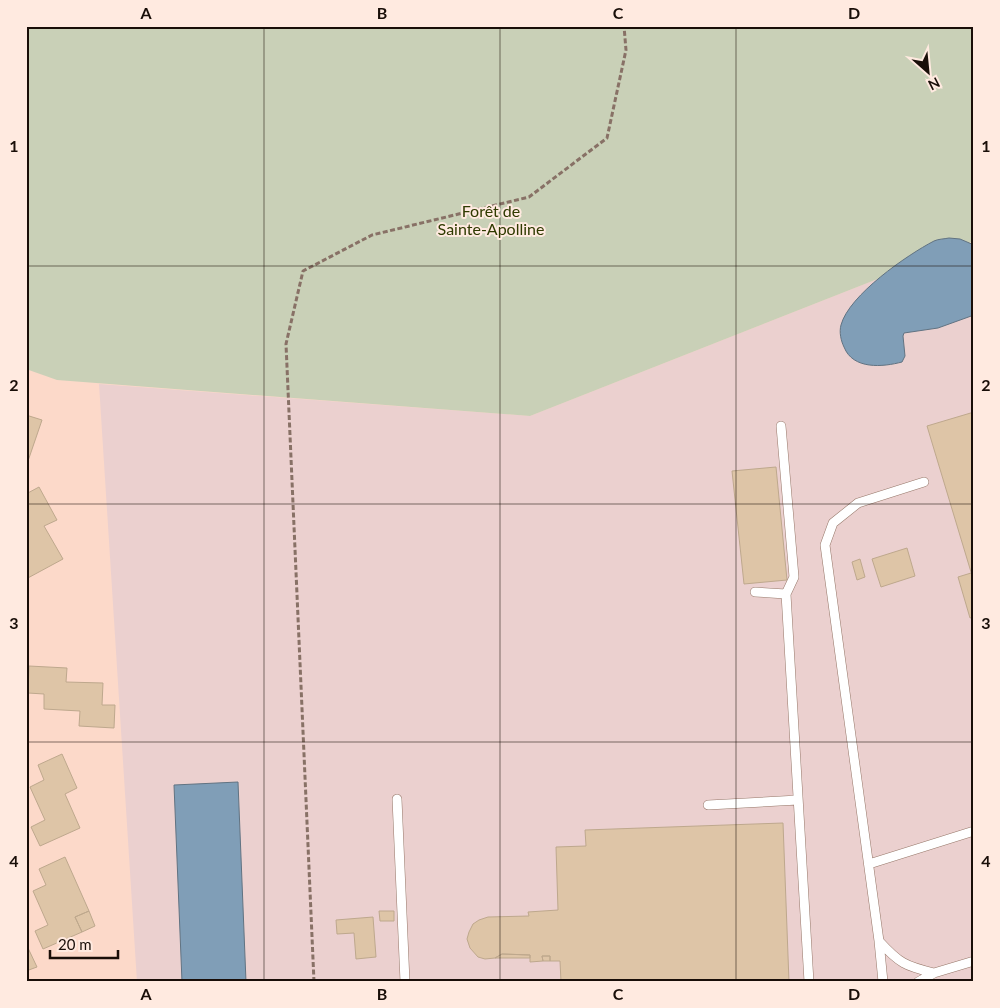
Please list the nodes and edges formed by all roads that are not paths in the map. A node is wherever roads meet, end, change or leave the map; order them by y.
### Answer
1 (781, 426) dead end
2 (924, 482) dead end
3 (755, 592) dead end
4 (786, 594) junction
5 (397, 799) dead end
6 (798, 800) junction
7 (708, 805) dead end
8 (974, 831) edge
9 (869, 864) junction
10 (879, 941) junction
11 (974, 961) edge
12 (934, 972) junction
13 (405, 982) edge
14 (809, 982) edge
15 (883, 982) edge
16 (918, 982) edge

1 - 4 lane
2 - 9 lane
3 - 4 lane
4 - 6 lane
5 - 13 lane
6 - 7 lane
6 - 14 lane
8 - 9 lane
9 - 10 lane
10 - 12 lane
10 - 15 lane
11 - 12 lane
12 - 16 lane

